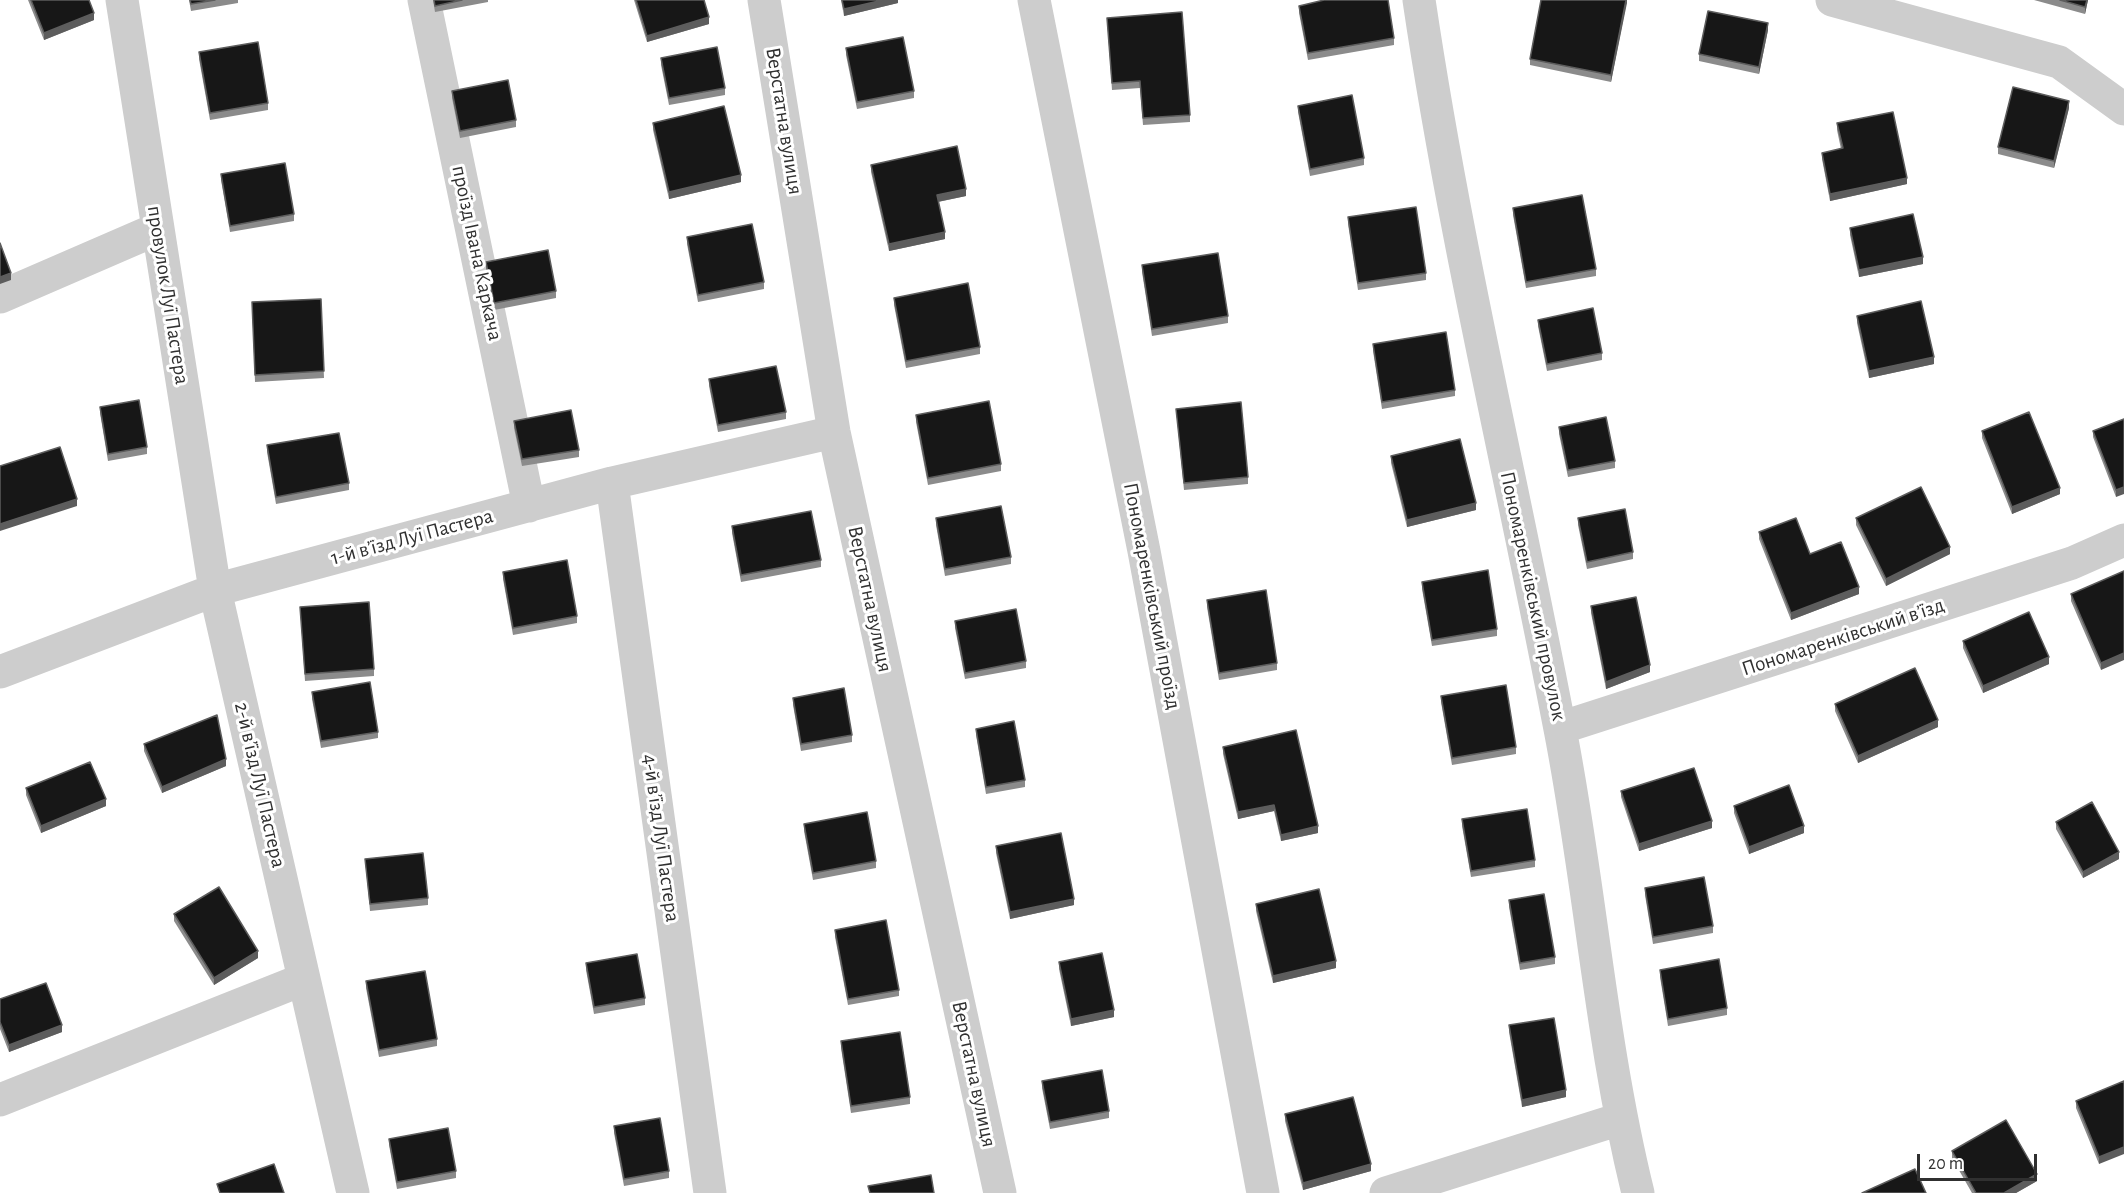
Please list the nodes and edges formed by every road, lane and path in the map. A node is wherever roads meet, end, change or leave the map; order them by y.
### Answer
1 (122, 0) edge
2 (424, 0) edge
3 (764, 0) edge
4 (1034, 0) edge
5 (1419, 0) edge
6 (1832, 0) edge
7 (2124, 109) edge
8 (157, 229) junction
9 (0, 297) edge
10 (834, 432) junction
11 (612, 483) junction
12 (529, 506) junction
13 (2124, 540) edge
14 (215, 590) junction
15 (0, 672) edge
16 (1560, 728) junction
17 (304, 979) junction
18 (0, 1100) edge
19 (1620, 1119) junction
20 (353, 1193) edge
21 (710, 1193) edge
22 (1000, 1193) edge
23 (1263, 1193) edge
24 (1386, 1193) edge
25 (1638, 1193) edge

1 - 8 street, провулок Луї Пастера
2 - 12 street, проїзд Івана Каркача
3 - 10 street, Верстатна вулиця
4 - 23 street, Пономаренківський проїзд
5 - 16 street, Пономаренківський провулок
6 - 7 street
8 - 9 street
8 - 14 street, провулок Луї Пастера
10 - 11 street, 1-й в’їзд Луї Пастера
10 - 22 street, Верстатна вулиця
11 - 12 street, 1-й в’їзд Луї Пастера
11 - 21 street, 4-й в’їзд Луї Пастера
12 - 14 street, 1-й в’їзд Луї Пастера
13 - 16 street, Пономаренківський в’їзд
14 - 15 street, 1-й в’їзд Луї Пастера
14 - 17 street, 2-й в’їзд Луї Пастера
16 - 19 street, Пономаренківський провулок
17 - 18 street
17 - 20 street, 2-й в’їзд Луї Пастера
19 - 24 street
19 - 25 street, Пономаренківський провулок

